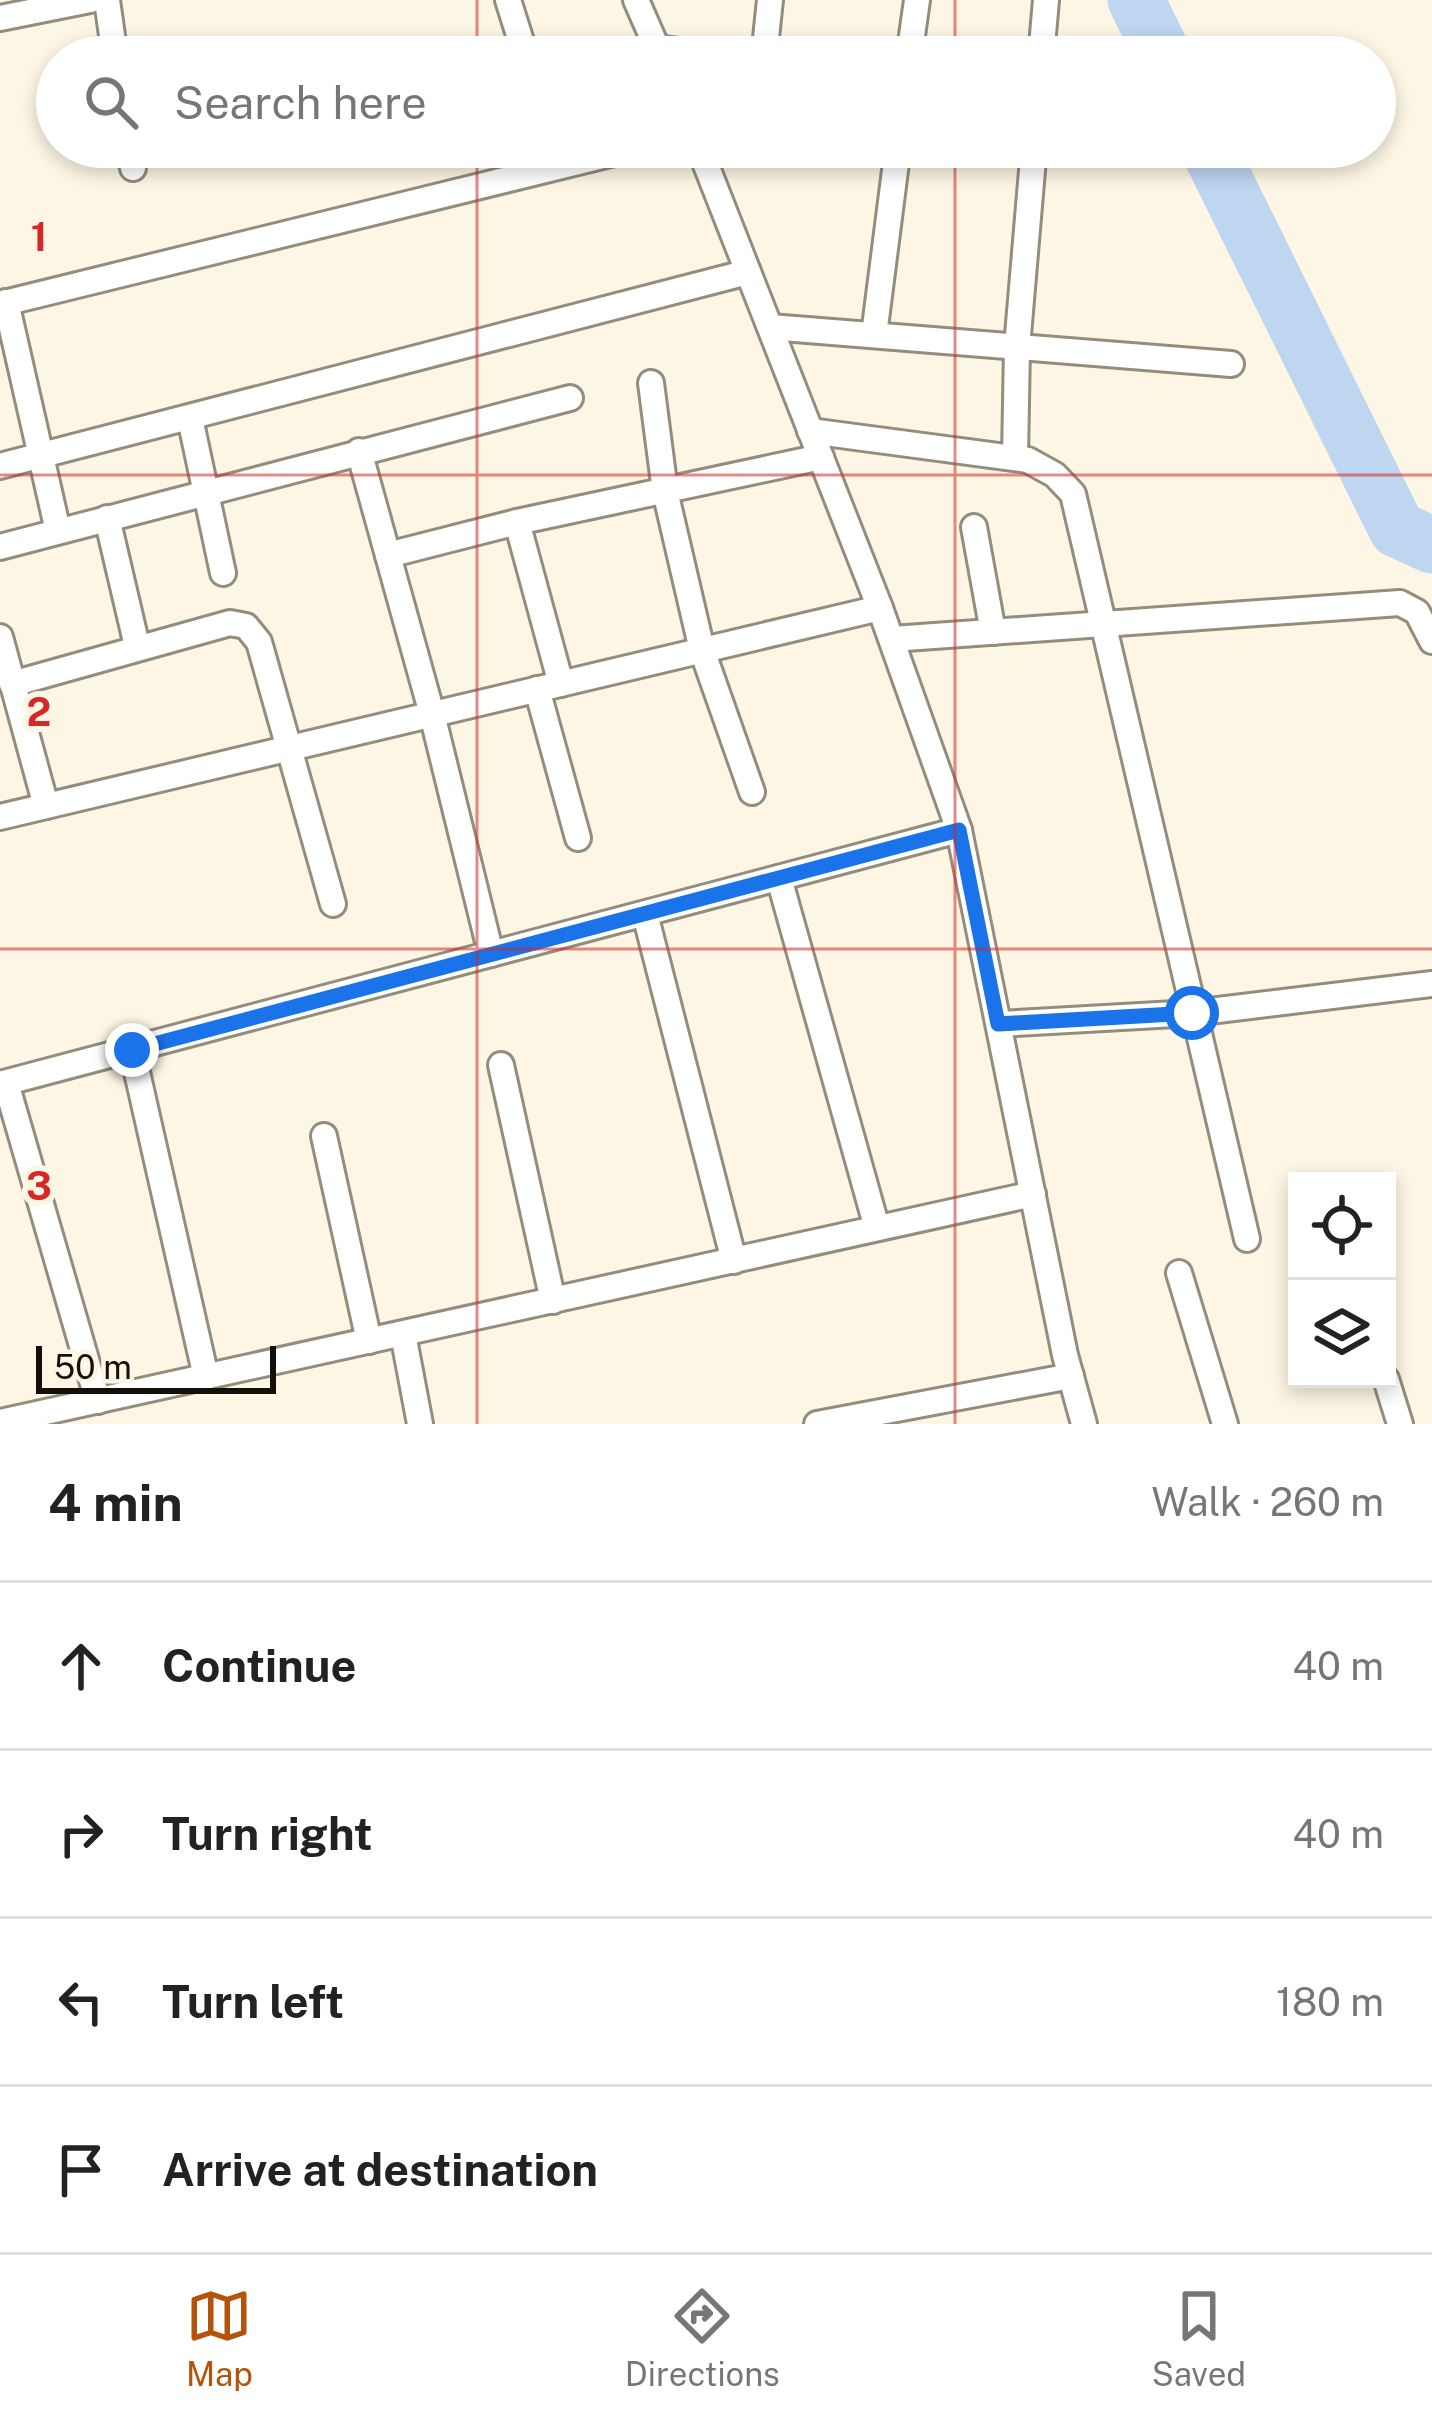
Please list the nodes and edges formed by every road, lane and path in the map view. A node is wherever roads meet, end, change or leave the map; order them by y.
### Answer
1 (90, 0) edge
2 (106, 0) edge
3 (508, 0) edge
4 (635, 0) edge
5 (770, 0) edge
6 (917, 0) edge
7 (1046, 0) edge
8 (0, 18) edge
9 (112, 36) edge
10 (519, 36) edge
11 (651, 36) edge
12 (766, 36) edge
13 (913, 36) edge
14 (1043, 36) edge
15 (515, 168) edge
16 (707, 168) edge
17 (895, 168) edge
18 (1032, 168) edge
19 (748, 272) junction
20 (3, 303) edge
21 (770, 327) junction
22 (874, 335) junction
23 (1017, 347) junction
24 (1231, 364) dead end
25 (650, 383) dead end
26 (570, 398) dead end
27 (190, 418) junction
28 (810, 430) junction
29 (359, 451) junction
30 (41, 456) junction
31 (821, 457) junction
32 (1015, 458) junction
33 (0, 466) edge
34 (665, 490) junction
35 (206, 492) junction
36 (107, 518) junction
37 (518, 522) junction
38 (974, 527) dead end
39 (58, 531) junction
40 (0, 547) edge
41 (388, 555) junction
42 (223, 574) dead end
43 (880, 608) junction
44 (1106, 625) junction
45 (993, 632) junction
46 (0, 638) edge
47 (892, 639) junction
48 (1432, 641) edge
49 (137, 646) junction
50 (701, 650) junction
51 (13, 683) junction
52 (549, 686) junction
53 (432, 714) junction
54 (291, 748) junction
55 (752, 793) dead end
56 (46, 806) junction
57 (0, 817) edge
58 (959, 830) junction
59 (578, 838) dead end
60 (779, 878) junction
61 (333, 904) dead end
62 (645, 914) junction
63 (491, 954) junction
64 (1432, 983) edge
65 (1192, 1013) junction
66 (998, 1024) junction
67 (132, 1050) junction
68 (500, 1065) dead end
69 (3, 1083) edge
70 (324, 1136) dead end
71 (1033, 1194) junction
72 (877, 1228) junction
73 (1247, 1239) dead end
74 (734, 1261) junction
75 (1179, 1273) dead end
76 (553, 1300) junction
77 (403, 1334) junction
78 (369, 1341) junction
79 (1071, 1376) junction
80 (206, 1377) junction
81 (1389, 1388) edge
82 (98, 1400) junction
83 (878, 1418) edge
84 (0, 1422) edge
85 (420, 1424) edge
86 (817, 1424) edge
87 (1084, 1424) edge
88 (1225, 1424) edge
89 (1400, 1424) edge

1 - 8 street
2 - 9 street
3 - 10 street
4 - 11 street
5 - 12 street
6 - 13 street
7 - 14 street
15 - 20 street
16 - 19 street
17 - 22 street
18 - 23 street
19 - 21 street
19 - 27 street
20 - 30 street
21 - 22 street
21 - 28 street
22 - 23 street
23 - 24 street
23 - 32 street
25 - 34 street
26 - 29 street
27 - 30 street
27 - 35 street
28 - 31 street
28 - 32 street
29 - 35 street
29 - 41 street
30 - 33 street
30 - 39 street
31 - 34 street
31 - 43 street
32 - 44 street
34 - 37 street
34 - 50 street
35 - 36 street
35 - 42 street
36 - 39 street
36 - 49 street
37 - 41 street
37 - 52 street
38 - 45 street
39 - 40 street
41 - 53 street
43 - 47 street
43 - 50 street
44 - 45 street
44 - 48 street
44 - 65 street
45 - 47 street
46 - 51 street
47 - 58 street
49 - 51 street
49 - 54 street
50 - 52 street
50 - 55 street
51 - 56 street
52 - 53 street
52 - 59 street
53 - 54 street
53 - 63 street
54 - 56 street
54 - 61 street
56 - 57 street
58 - 60 street
58 - 66 street
60 - 62 street
60 - 72 street
62 - 63 street
62 - 74 street
63 - 67 street
64 - 65 street
65 - 66 street
65 - 73 street
66 - 71 street
67 - 69 street
67 - 80 street
68 - 76 street
69 - 82 street
70 - 78 street
71 - 72 street
71 - 79 street
72 - 74 street
74 - 76 street
75 - 88 street
76 - 77 street
77 - 78 street
77 - 85 street
78 - 80 street
79 - 83 street
79 - 87 street
80 - 82 street
81 - 89 street
82 - 84 street
83 - 86 street

